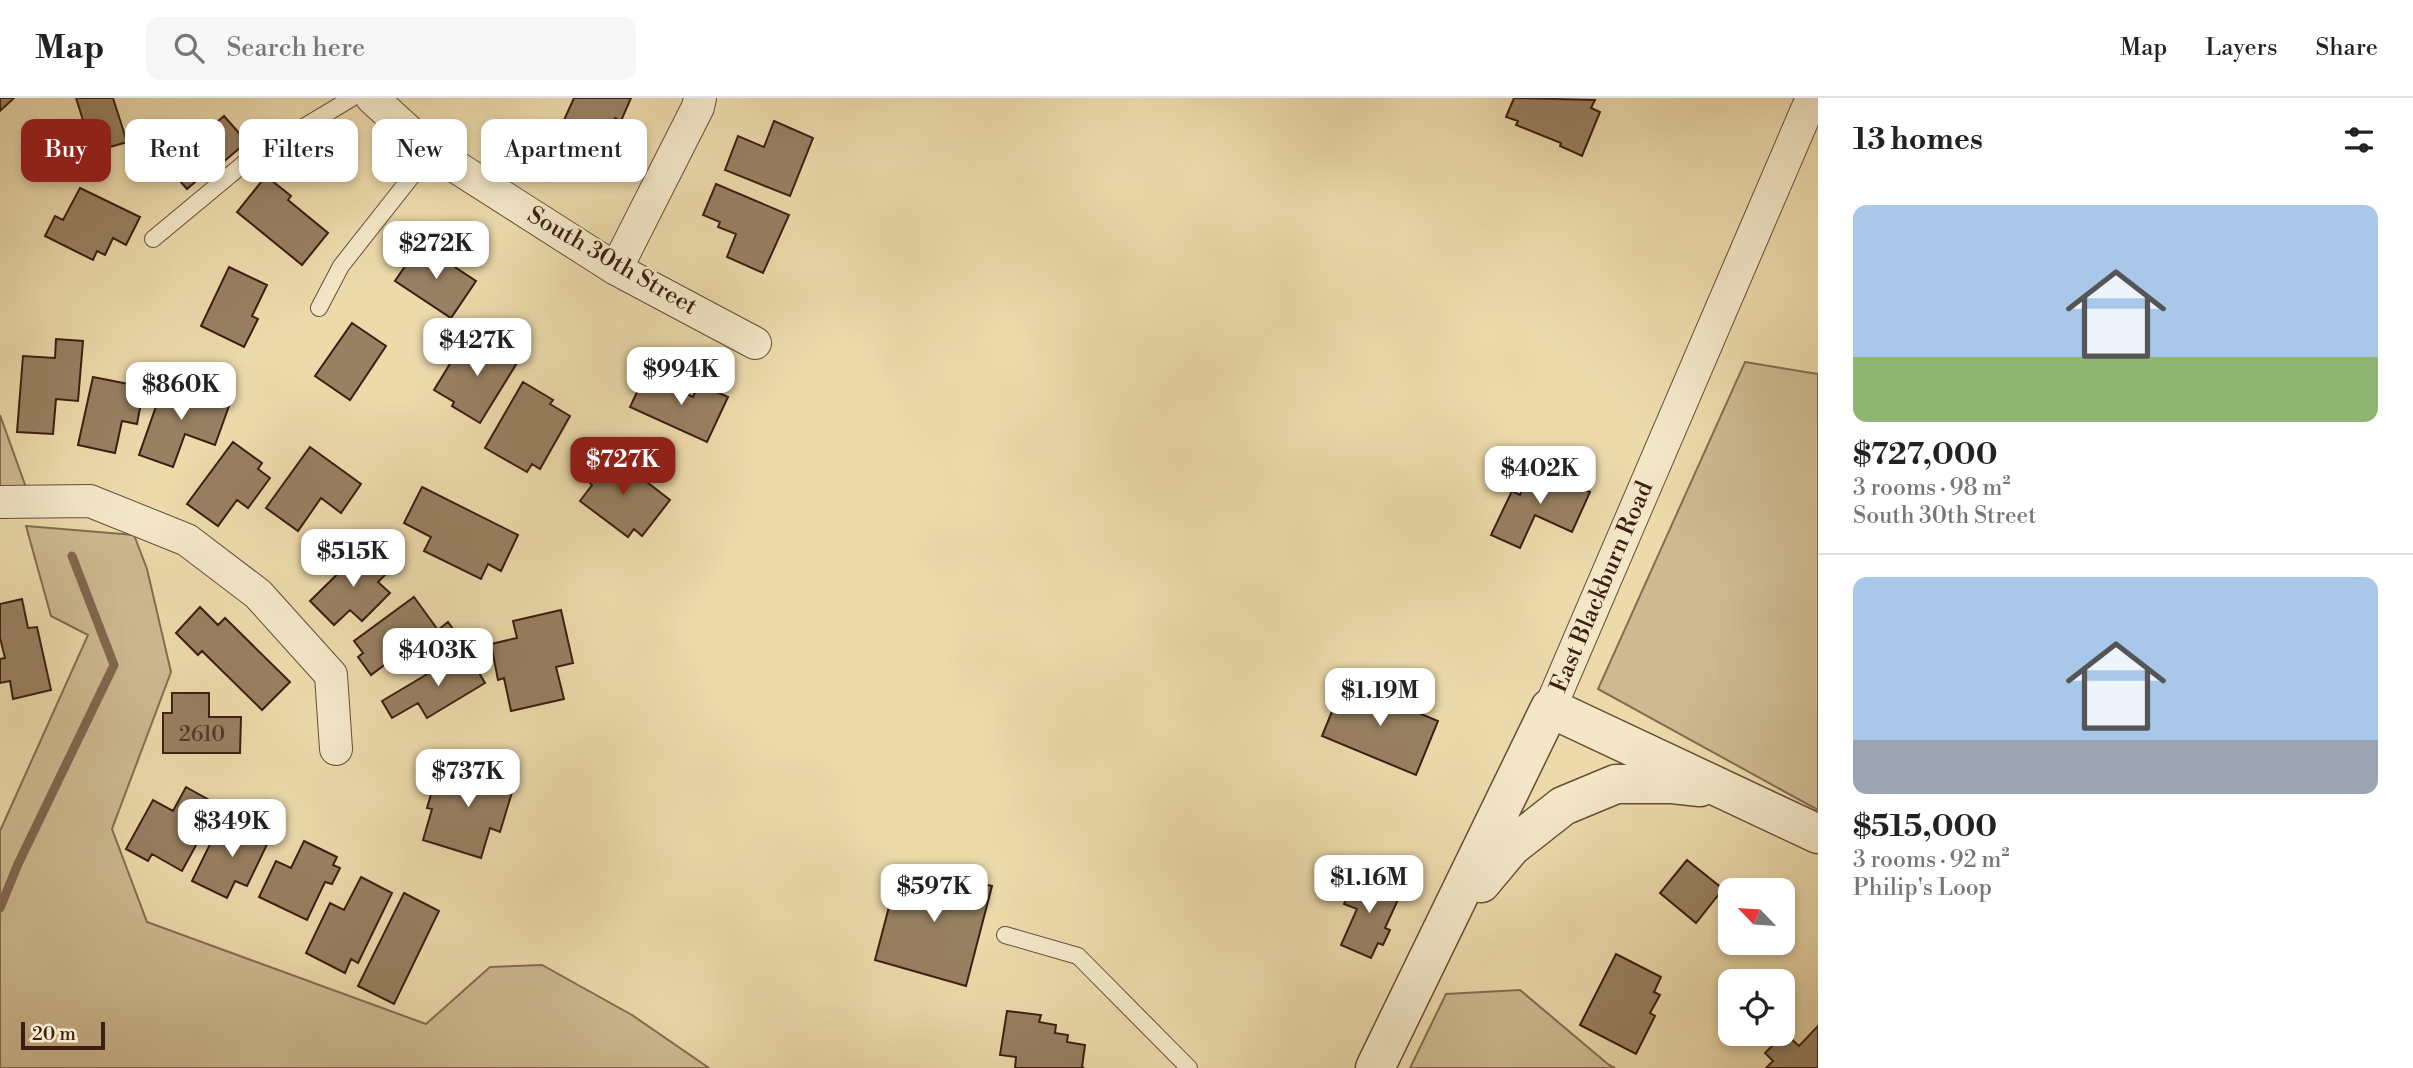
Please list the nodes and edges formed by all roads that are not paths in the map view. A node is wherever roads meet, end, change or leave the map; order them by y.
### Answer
1 (352, 98) edge
2 (372, 98) edge
3 (700, 98) edge
4 (1812, 98) edge
5 (395, 119) edge
6 (467, 174) edge
7 (407, 182) edge
8 (153, 239) dead end
9 (616, 269) junction
10 (319, 308) dead end
11 (755, 343) dead end
12 (0, 502) edge
13 (1550, 709) junction
14 (337, 749) dead end
15 (1723, 789) junction
16 (1818, 834) edge
17 (1443, 930) junction
18 (1005, 935) dead end
19 (1189, 1068) edge
20 (1375, 1068) edge

1 - 8 lane
2 - 5 street, South 30th Street
3 - 9 street
4 - 13 street, East Blackburn Road
6 - 9 street, South 30th Street
7 - 10 lane
9 - 11 street, South 30th Street
12 - 14 street
13 - 15 street
13 - 17 street, East Blackburn Road
15 - 16 street
15 - 17 street
17 - 20 street, East Blackburn Road
18 - 19 lane

